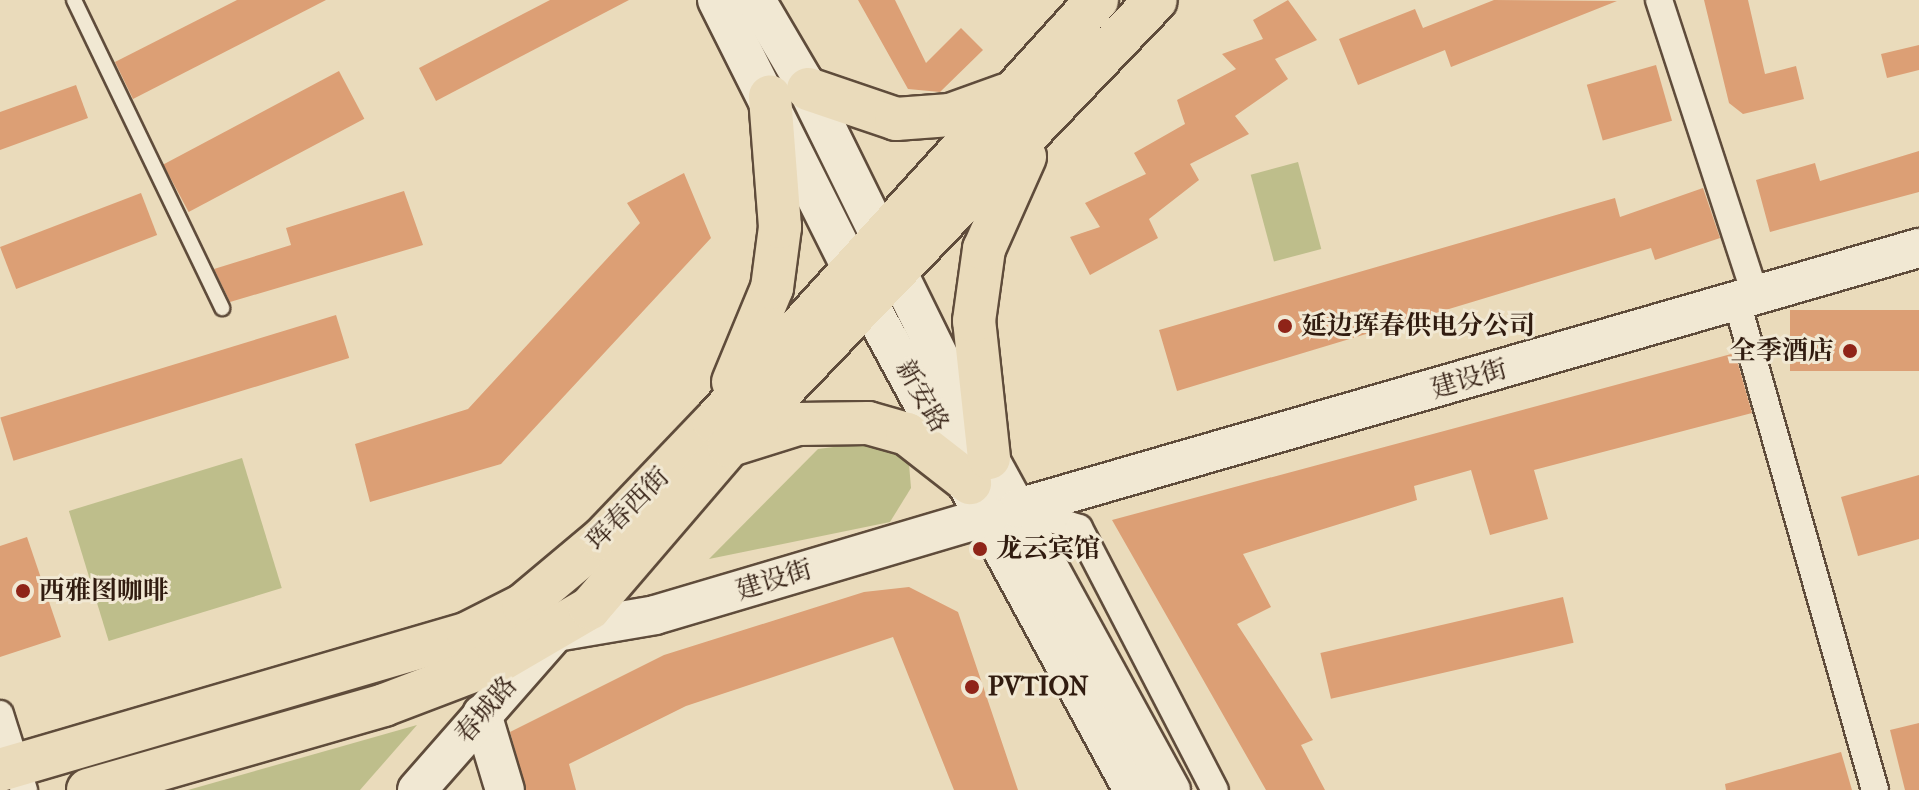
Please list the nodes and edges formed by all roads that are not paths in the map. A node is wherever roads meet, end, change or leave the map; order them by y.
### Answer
1 (74, 0) edge
2 (717, 0) edge
3 (756, 0) edge
4 (1097, 0) edge
5 (1156, 0) edge
6 (1659, 0) edge
7 (789, 93) junction
8 (1011, 94) junction
9 (1038, 129) junction
10 (1919, 248) edge
11 (874, 270) junction
12 (1747, 299) junction
13 (222, 308) dead end
14 (721, 434) junction
15 (992, 491) junction
16 (556, 632) junction
17 (0, 714) edge
18 (482, 714) junction
19 (13, 775) edge
20 (88, 790) edge
21 (417, 790) edge
22 (505, 790) edge
23 (1133, 790) edge
24 (1171, 790) edge
25 (1215, 790) edge
26 (1875, 790) edge

1 - 13 lane
2 - 7 street, 新安路
3 - 7 street, 新安路
4 - 8 main road, 珲春西街
5 - 9 main road, 珲春西街
6 - 12 street
7 - 8 main road
7 - 11 street, 新安路
7 - 14 main road
8 - 11 main road, 珲春西街
9 - 11 main road, 珲春西街
9 - 15 main road
10 - 12 street, 建设街
11 - 14 main road, 珲春西街
11 - 15 street, 新安路
12 - 15 street, 建设街
12 - 26 street
14 - 15 main road
14 - 16 main road, 珲春西街
14 - 19 main road, 珲春西街
15 - 16 street, 建设街
15 - 23 street, 新安路
15 - 24 street, 新安路
15 - 25 street
16 - 18 street, 春城路
16 - 20 main road, 珲春西街
17 - 19 street
18 - 21 street, 春城路
18 - 22 street

